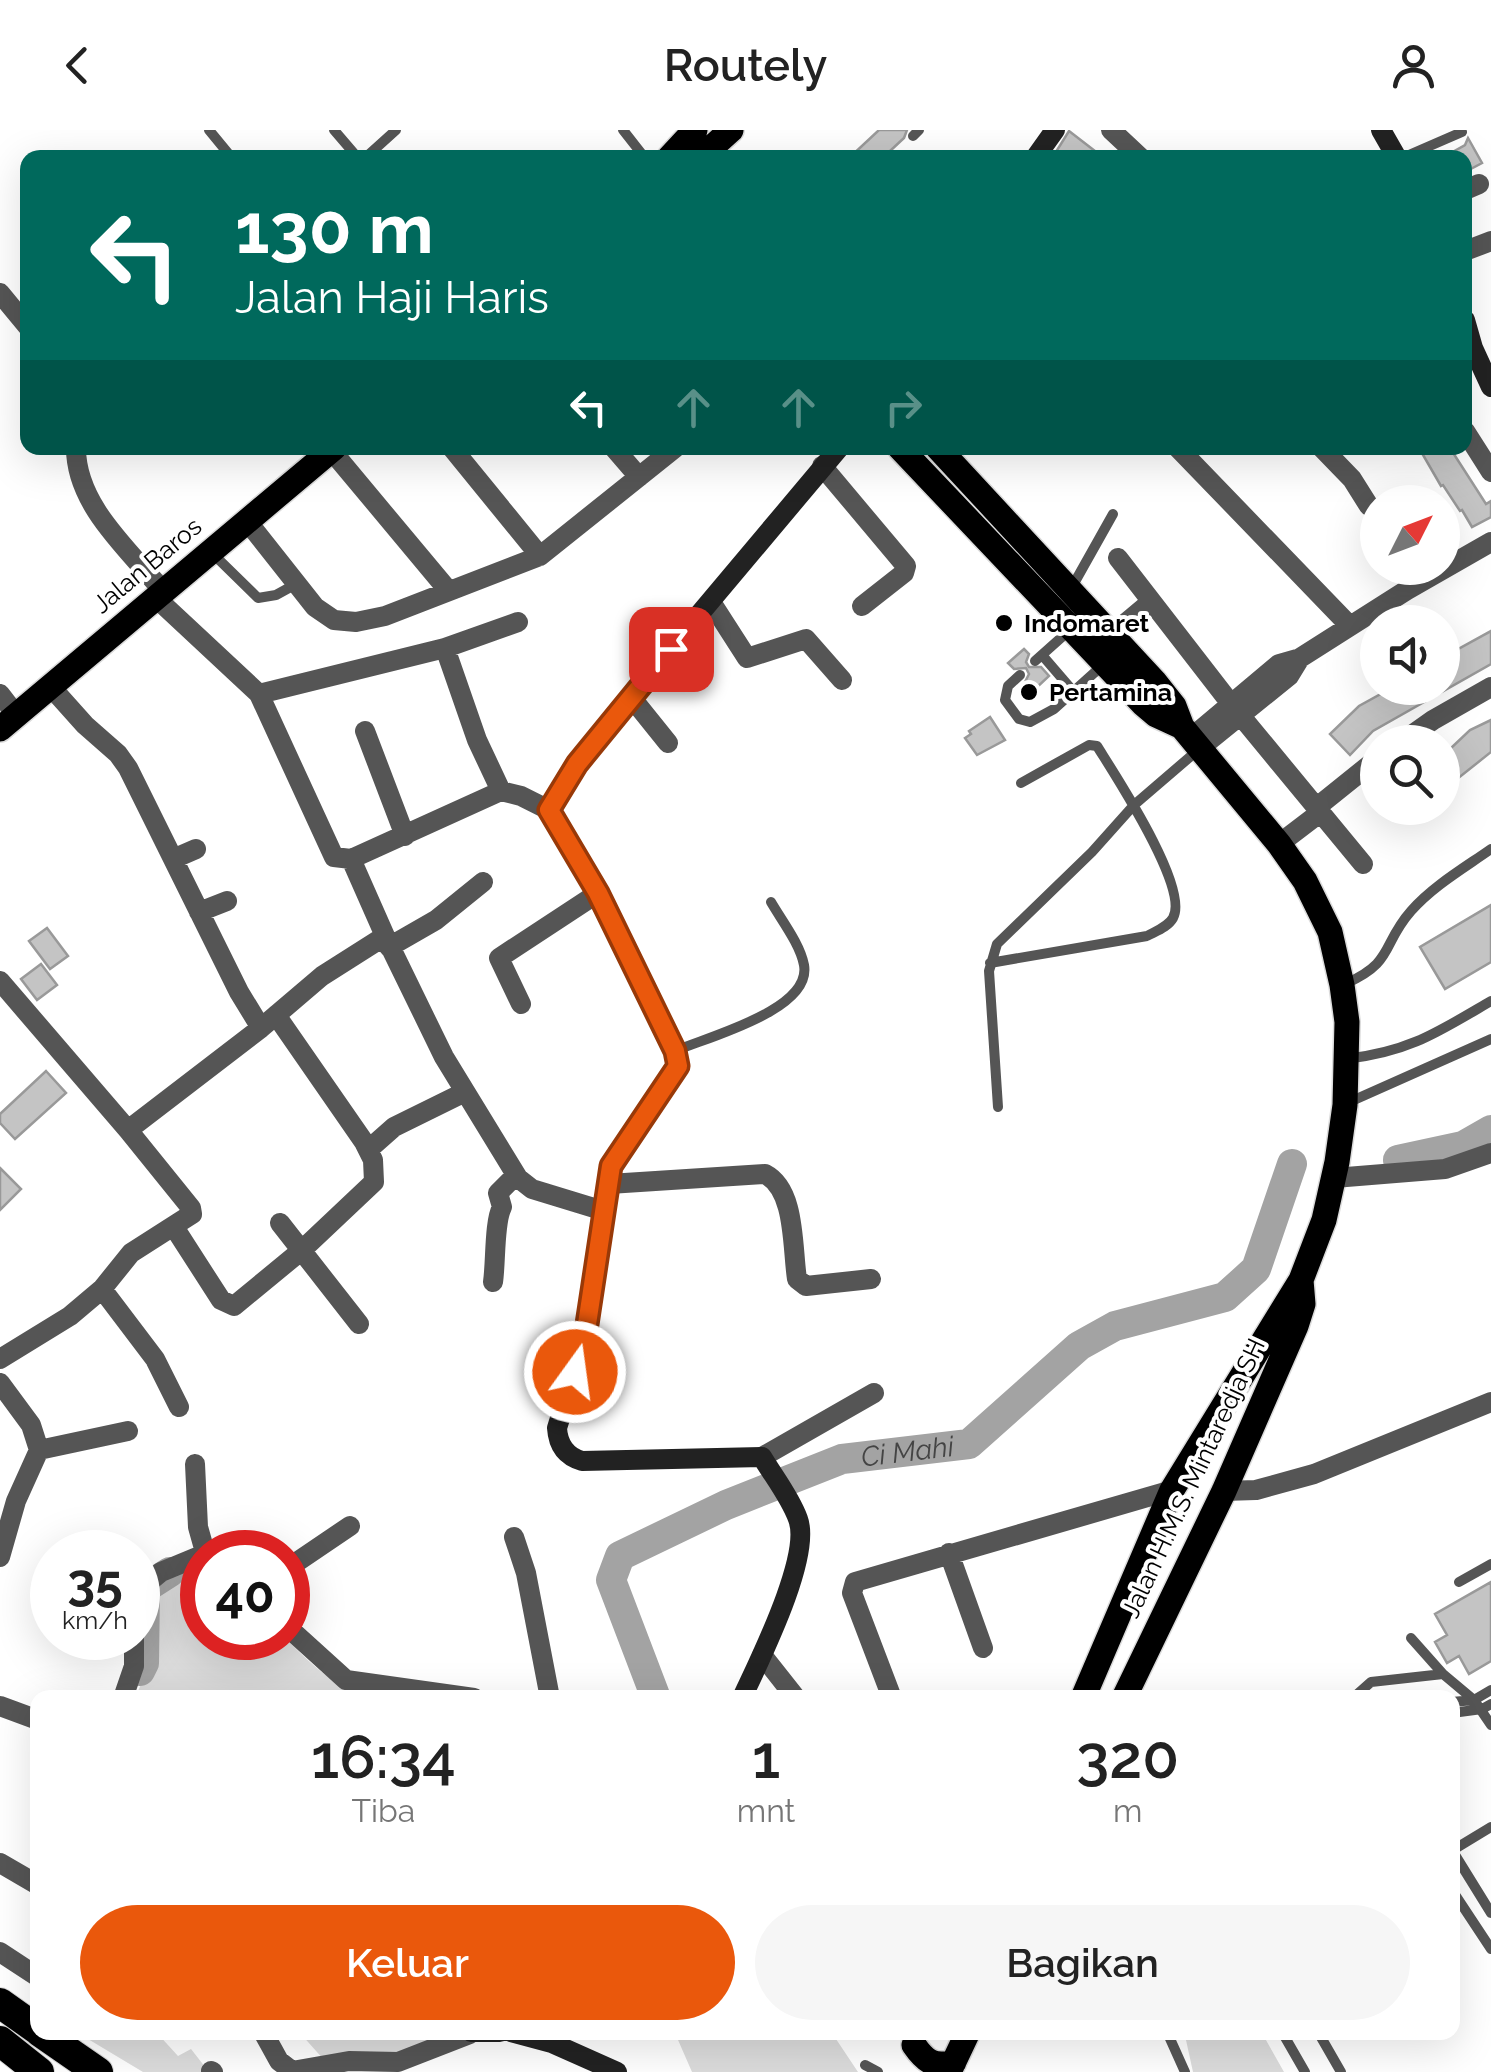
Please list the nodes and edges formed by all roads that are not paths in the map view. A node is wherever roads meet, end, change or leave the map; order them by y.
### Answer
1 (209, 130) edge
2 (334, 130) edge
3 (396, 130) edge
4 (731, 130) edge
5 (1110, 130) edge
6 (1462, 132) edge
7 (225, 150) edge
8 (354, 150) edge
9 (372, 150) edge
10 (701, 150) edge
11 (1132, 150) edge
12 (1419, 150) edge
13 (0, 293) edge
14 (20, 317) edge
15 (1472, 348) edge
16 (1491, 387) edge
17 (1472, 442) edge
18 (76, 455) edge
19 (319, 455) edge
20 (327, 455) edge
21 (458, 455) edge
22 (620, 455) edge
23 (666, 455) edge
24 (832, 455) edge
25 (907, 455) edge
26 (945, 455) edge
27 (1185, 455) edge
28 (1329, 455) edge
29 (822, 466) junction
30 (1491, 472) edge
31 (639, 476) junction
32 (1360, 492) edge
33 (1113, 514) dead end
34 (247, 520) junction
35 (1491, 542) edge
36 (210, 551) junction
37 (540, 556) junction
38 (1118, 558) dead end
39 (296, 583) junction
40 (447, 590) junction
41 (1070, 590) junction
42 (159, 594) junction
43 (710, 602) junction
44 (1151, 602) junction
45 (862, 606) dead end
46 (518, 622) dead end
47 (1349, 625) junction
48 (1072, 628) junction
49 (445, 648) junction
50 (1103, 650) junction
51 (1020, 675) dead end
52 (842, 680) dead end
53 (51, 687) junction
54 (1491, 687) edge
55 (1073, 691) junction
56 (0, 694) edge
57 (260, 694) junction
58 (630, 696) junction
59 (1236, 710) junction
60 (8, 722) edge
61 (1426, 725) edge
62 (364, 731) dead end
63 (1191, 738) junction
64 (668, 743) dead end
65 (1360, 775) edge
66 (1021, 783) dead end
67 (1360, 784) edge
68 (501, 791) junction
69 (1134, 805) junction
70 (549, 810) junction
71 (1321, 813) junction
72 (405, 836) junction
73 (1279, 844) junction
74 (196, 849) dead end
75 (1491, 849) edge
76 (173, 858) junction
77 (351, 858) junction
78 (1363, 864) dead end
79 (483, 882) dead end
80 (598, 893) junction
81 (227, 900) dead end
82 (772, 902) dead end
83 (199, 912) junction
84 (387, 942) junction
85 (990, 962) junction
86 (0, 981) edge
87 (1342, 985) junction
88 (1491, 1000) edge
89 (521, 1004) dead end
90 (268, 1022) junction
91 (1491, 1039) edge
92 (675, 1051) junction
93 (1346, 1059) junction
94 (465, 1092) junction
95 (1344, 1105) junction
96 (998, 1107) dead end
97 (128, 1130) junction
98 (368, 1150) junction
99 (1491, 1154) edge
100 (516, 1174) junction
101 (1334, 1178) junction
102 (609, 1184) junction
103 (604, 1211) junction
104 (280, 1223) dead end
105 (174, 1227) junction
106 (302, 1250) junction
107 (871, 1279) dead end
108 (1301, 1280) junction
109 (493, 1282) dead end
110 (102, 1290) junction
111 (359, 1324) dead end
112 (0, 1359) edge
113 (0, 1383) edge
114 (874, 1392) dead end
115 (1491, 1402) edge
116 (179, 1407) dead end
117 (128, 1431) dead end
118 (39, 1450) junction
119 (766, 1463) junction
120 (195, 1464) dead end
121 (1178, 1479) junction
122 (1225, 1489) junction
123 (350, 1526) dead end
124 (198, 1530) edge
125 (514, 1537) dead end
126 (310, 1553) edge
127 (949, 1553) junction
128 (0, 1557) edge
129 (1491, 1564) edge
130 (1460, 1582) dead end
131 (1411, 1638) dead end
132 (310, 1647) edge
133 (983, 1648) dead end
134 (762, 1655) junction
135 (134, 1660) edge
136 (1443, 1674) junction
137 (126, 1690) edge
138 (417, 1690) edge
139 (548, 1690) edge
140 (746, 1690) edge
141 (790, 1690) edge
142 (889, 1690) edge
143 (1086, 1690) edge
144 (1128, 1690) edge
145 (1362, 1690) edge
146 (1491, 1690) edge
147 (1474, 1700) junction
148 (1460, 1701) edge
149 (0, 1706) edge
150 (1486, 1707) edge
151 (1460, 1712) edge
152 (30, 1717) edge
153 (1491, 1724) edge
154 (1491, 1827) edge
155 (1460, 1846) edge
156 (1460, 1862) edge
157 (0, 1863) edge
158 (30, 1880) edge
159 (1460, 1902) edge
160 (1491, 1914) edge
161 (1491, 1949) edge
162 (0, 1952) edge
163 (30, 1972) edge
164 (50, 2040) edge
165 (266, 2040) edge
166 (455, 2040) edge
167 (541, 2040) edge
168 (916, 2040) edge
169 (917, 2040) edge
170 (964, 2040) edge
171 (1170, 2040) edge
172 (1287, 2040) edge
173 (1323, 2040) edge
174 (2, 2043) edge
175 (274, 2066) edge
176 (865, 2066) dead end
177 (951, 2067) edge
178 (39, 2072) edge
179 (98, 2072) edge
180 (617, 2072) edge
181 (878, 2072) edge
182 (904, 2072) edge
183 (1184, 2072) edge
184 (1305, 2072) edge
185 (1342, 2072) edge

1 - 7 lane
2 - 8 lane
3 - 9 lane
4 - 10 main road
5 - 11 street
6 - 12 lane
13 - 14 street
15 - 16 street
17 - 30 street
18 - 42 street
19 - 34 main road, Jalan Baros
20 - 40 street
21 - 37 street
22 - 31 street
23 - 31 street
24 - 29 street
25 - 48 main road, Jalan H.M.S. Mintaredja SH
26 - 41 main road, Jalan H.M.S. Mintaredja SH
27 - 47 street
28 - 32 street
29 - 43 street
29 - 45 street
31 - 37 street
33 - 41 lane
34 - 36 main road, Jalan Baros
34 - 39 street
35 - 47 street
36 - 39 lane
36 - 42 main road, Jalan Baros
37 - 40 street
38 - 44 street
39 - 40 street
41 - 50 main road, Jalan H.M.S. Mintaredja SH
42 - 53 main road, Jalan Baros
42 - 57 street
43 - 52 street
43 - 58 street
44 - 50 street
44 - 59 street
46 - 49 street
47 - 59 street
48 - 50 main road, Jalan H.M.S. Mintaredja SH
48 - 55 lane
49 - 57 street
49 - 68 street
50 - 55 lane
50 - 63 main road, Jalan H.M.S. Mintaredja SH
51 - 55 lane
53 - 60 main road, Jalan Baros
53 - 76 street
54 - 61 street
56 - 60 street
57 - 77 street
58 - 64 street
58 - 70 street
59 - 63 street
59 - 71 street
62 - 72 street
63 - 69 lane
63 - 73 main road, Jalan H.M.S. Mintaredja SH
65 - 71 street
66 - 69 lane
67 - 71 street
68 - 70 street
68 - 72 street
69 - 85 lane
69 - 85 lane
70 - 80 street
71 - 73 street
71 - 78 street
72 - 77 street
73 - 87 main road, Jalan H.M.S. Mintaredja SH
74 - 76 street
75 - 87 lane
76 - 83 street
77 - 84 street
79 - 84 street
80 - 89 street
80 - 92 street
81 - 83 street
82 - 92 lane
83 - 90 street
84 - 90 street
84 - 94 street
85 - 96 lane
86 - 97 street
87 - 93 main road, Jalan H.M.S. Mintaredja SH
88 - 93 lane
90 - 97 street
90 - 98 street
91 - 95 lane
92 - 102 street
93 - 95 main road, Jalan H.M.S. Mintaredja SH
94 - 98 street
94 - 100 street
95 - 101 main road, Jalan H.M.S. Mintaredja SH
97 - 105 street
98 - 106 street
99 - 101 street
100 - 103 street
100 - 109 street
101 - 108 main road, Jalan H.M.S. Mintaredja SH
102 - 103 street
102 - 107 street
103 - 119 street
104 - 106 street
105 - 106 street
105 - 110 street
106 - 111 street
108 - 121 main road, Jalan H.M.S. Mintaredja SH
108 - 122 main road, Jalan H.M.S. Mintaredja SH
110 - 112 street
110 - 116 street
113 - 118 street
114 - 119 street
115 - 122 street
117 - 118 street
118 - 128 street
119 - 134 street
120 - 124 street
121 - 122 main road
121 - 127 street
121 - 143 main road, Jalan H.M.S. Mintaredja SH
122 - 144 main road, Jalan H.M.S. Mintaredja SH
123 - 126 street
125 - 139 street
127 - 133 street
127 - 142 street
129 - 130 lane
131 - 136 lane
132 - 138 street
134 - 140 street
134 - 141 street
135 - 137 street
136 - 145 lane
136 - 147 lane
146 - 147 lane
147 - 148 lane
147 - 150 lane
149 - 152 street
150 - 151 lane
150 - 153 lane
154 - 155 lane
156 - 160 lane
157 - 158 street
159 - 161 lane
162 - 163 street
164 - 179 highway
165 - 175 street
166 - 175 street
167 - 180 street
168 - 182 main road
169 - 177 main road
170 - 177 main road
171 - 183 lane
172 - 184 lane
173 - 185 lane
174 - 178 highway
176 - 181 lane

